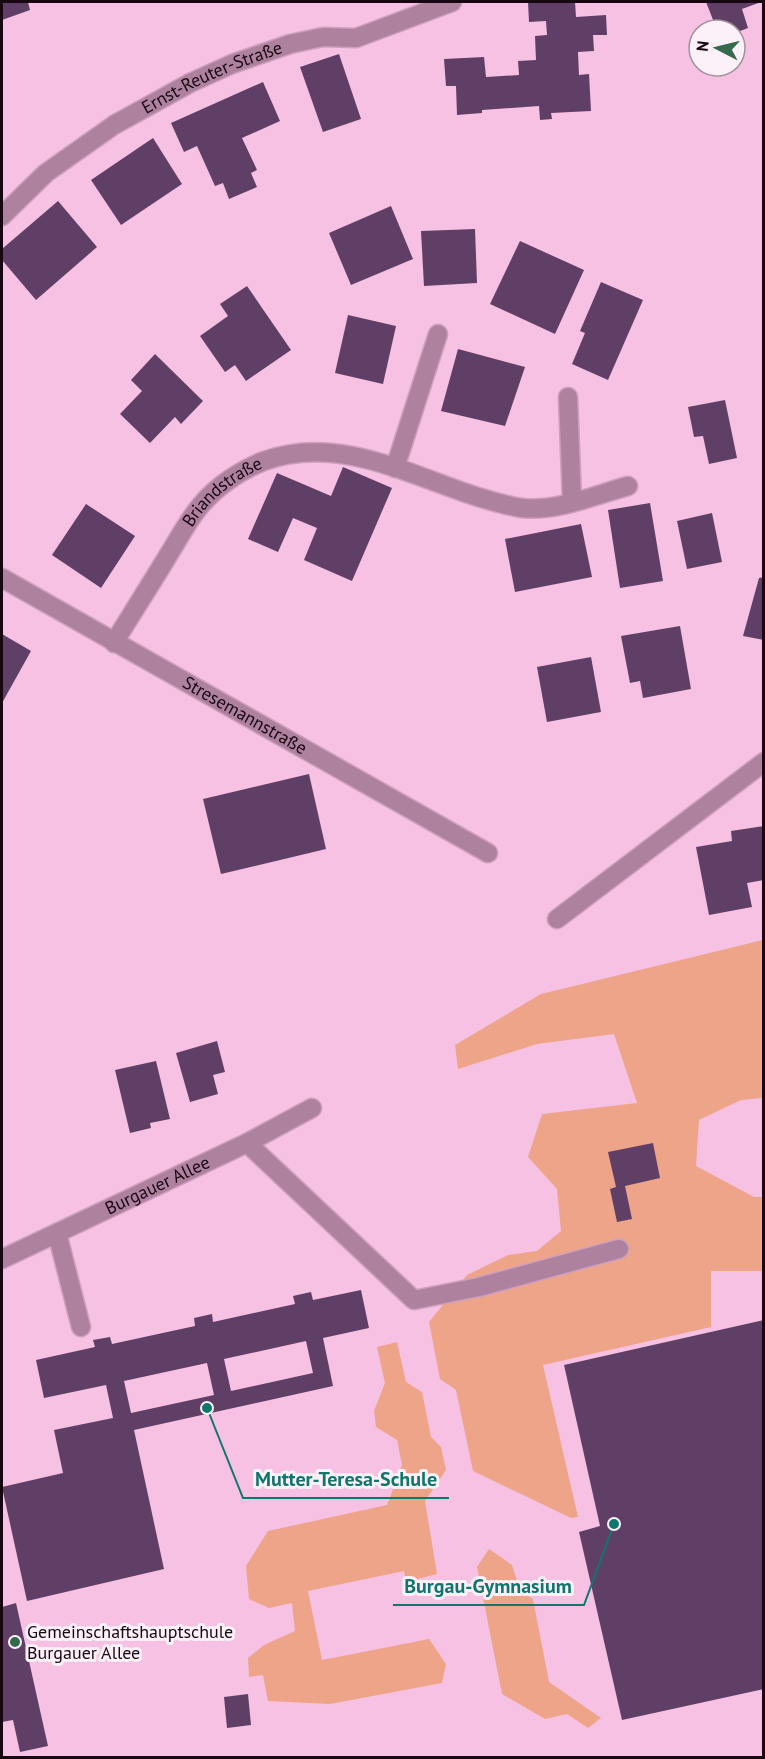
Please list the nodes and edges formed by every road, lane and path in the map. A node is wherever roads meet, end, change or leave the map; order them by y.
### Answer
1 (452, 2) edge
2 (2, 216) edge
3 (438, 334) dead end
4 (568, 397) dead end
5 (395, 468) junction
6 (628, 486) dead end
7 (573, 502) junction
8 (2, 578) edge
9 (114, 643) junction
10 (764, 762) edge
11 (488, 852) dead end
12 (557, 919) dead end
13 (312, 1108) dead end
14 (247, 1143) junction
15 (57, 1233) junction
16 (619, 1249) dead end
17 (2, 1259) edge
18 (81, 1327) dead end

1 - 2 street, Ernst-Reuter-Straße
3 - 5 street
4 - 7 street
5 - 7 street, Briandstraße
5 - 9 street, Briandstraße
6 - 7 street, Briandstraße
8 - 9 street, Stresemannstraße
9 - 11 street, Stresemannstraße
10 - 12 street
13 - 14 street, Burgauer Allee
14 - 15 street, Burgauer Allee
14 - 16 street
15 - 17 street, Burgauer Allee
15 - 18 street

